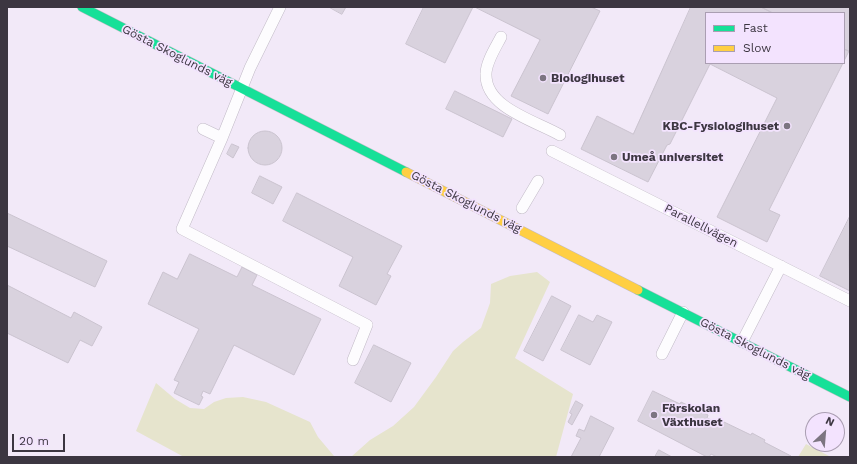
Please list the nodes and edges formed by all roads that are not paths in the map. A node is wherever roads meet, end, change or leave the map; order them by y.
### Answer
1 (82, 7) edge
2 (280, 7) edge
3 (97, 10) edge
4 (501, 37) dead end
5 (242, 89) junction
6 (203, 129) dead end
7 (560, 135) dead end
8 (222, 138) junction
9 (552, 151) dead end
10 (538, 180) dead end
11 (522, 208) dead end
12 (781, 266) junction
13 (850, 301) edge
14 (683, 312) junction
15 (742, 342) junction
16 (662, 354) dead end
17 (353, 360) dead end
18 (850, 397) edge

1 - 3 street, Gösta Skoglunds väg
2 - 5 lane
3 - 5 street, Gösta Skoglunds väg
4 - 7 lane
5 - 8 lane
5 - 14 street, Gösta Skoglunds väg
6 - 8 lane
8 - 17 lane
9 - 12 lane, Parallellvägen
10 - 11 lane
12 - 13 lane, Parallellvägen
12 - 15 lane
14 - 15 street, Gösta Skoglunds väg
14 - 16 lane
15 - 18 street, Gösta Skoglunds väg

